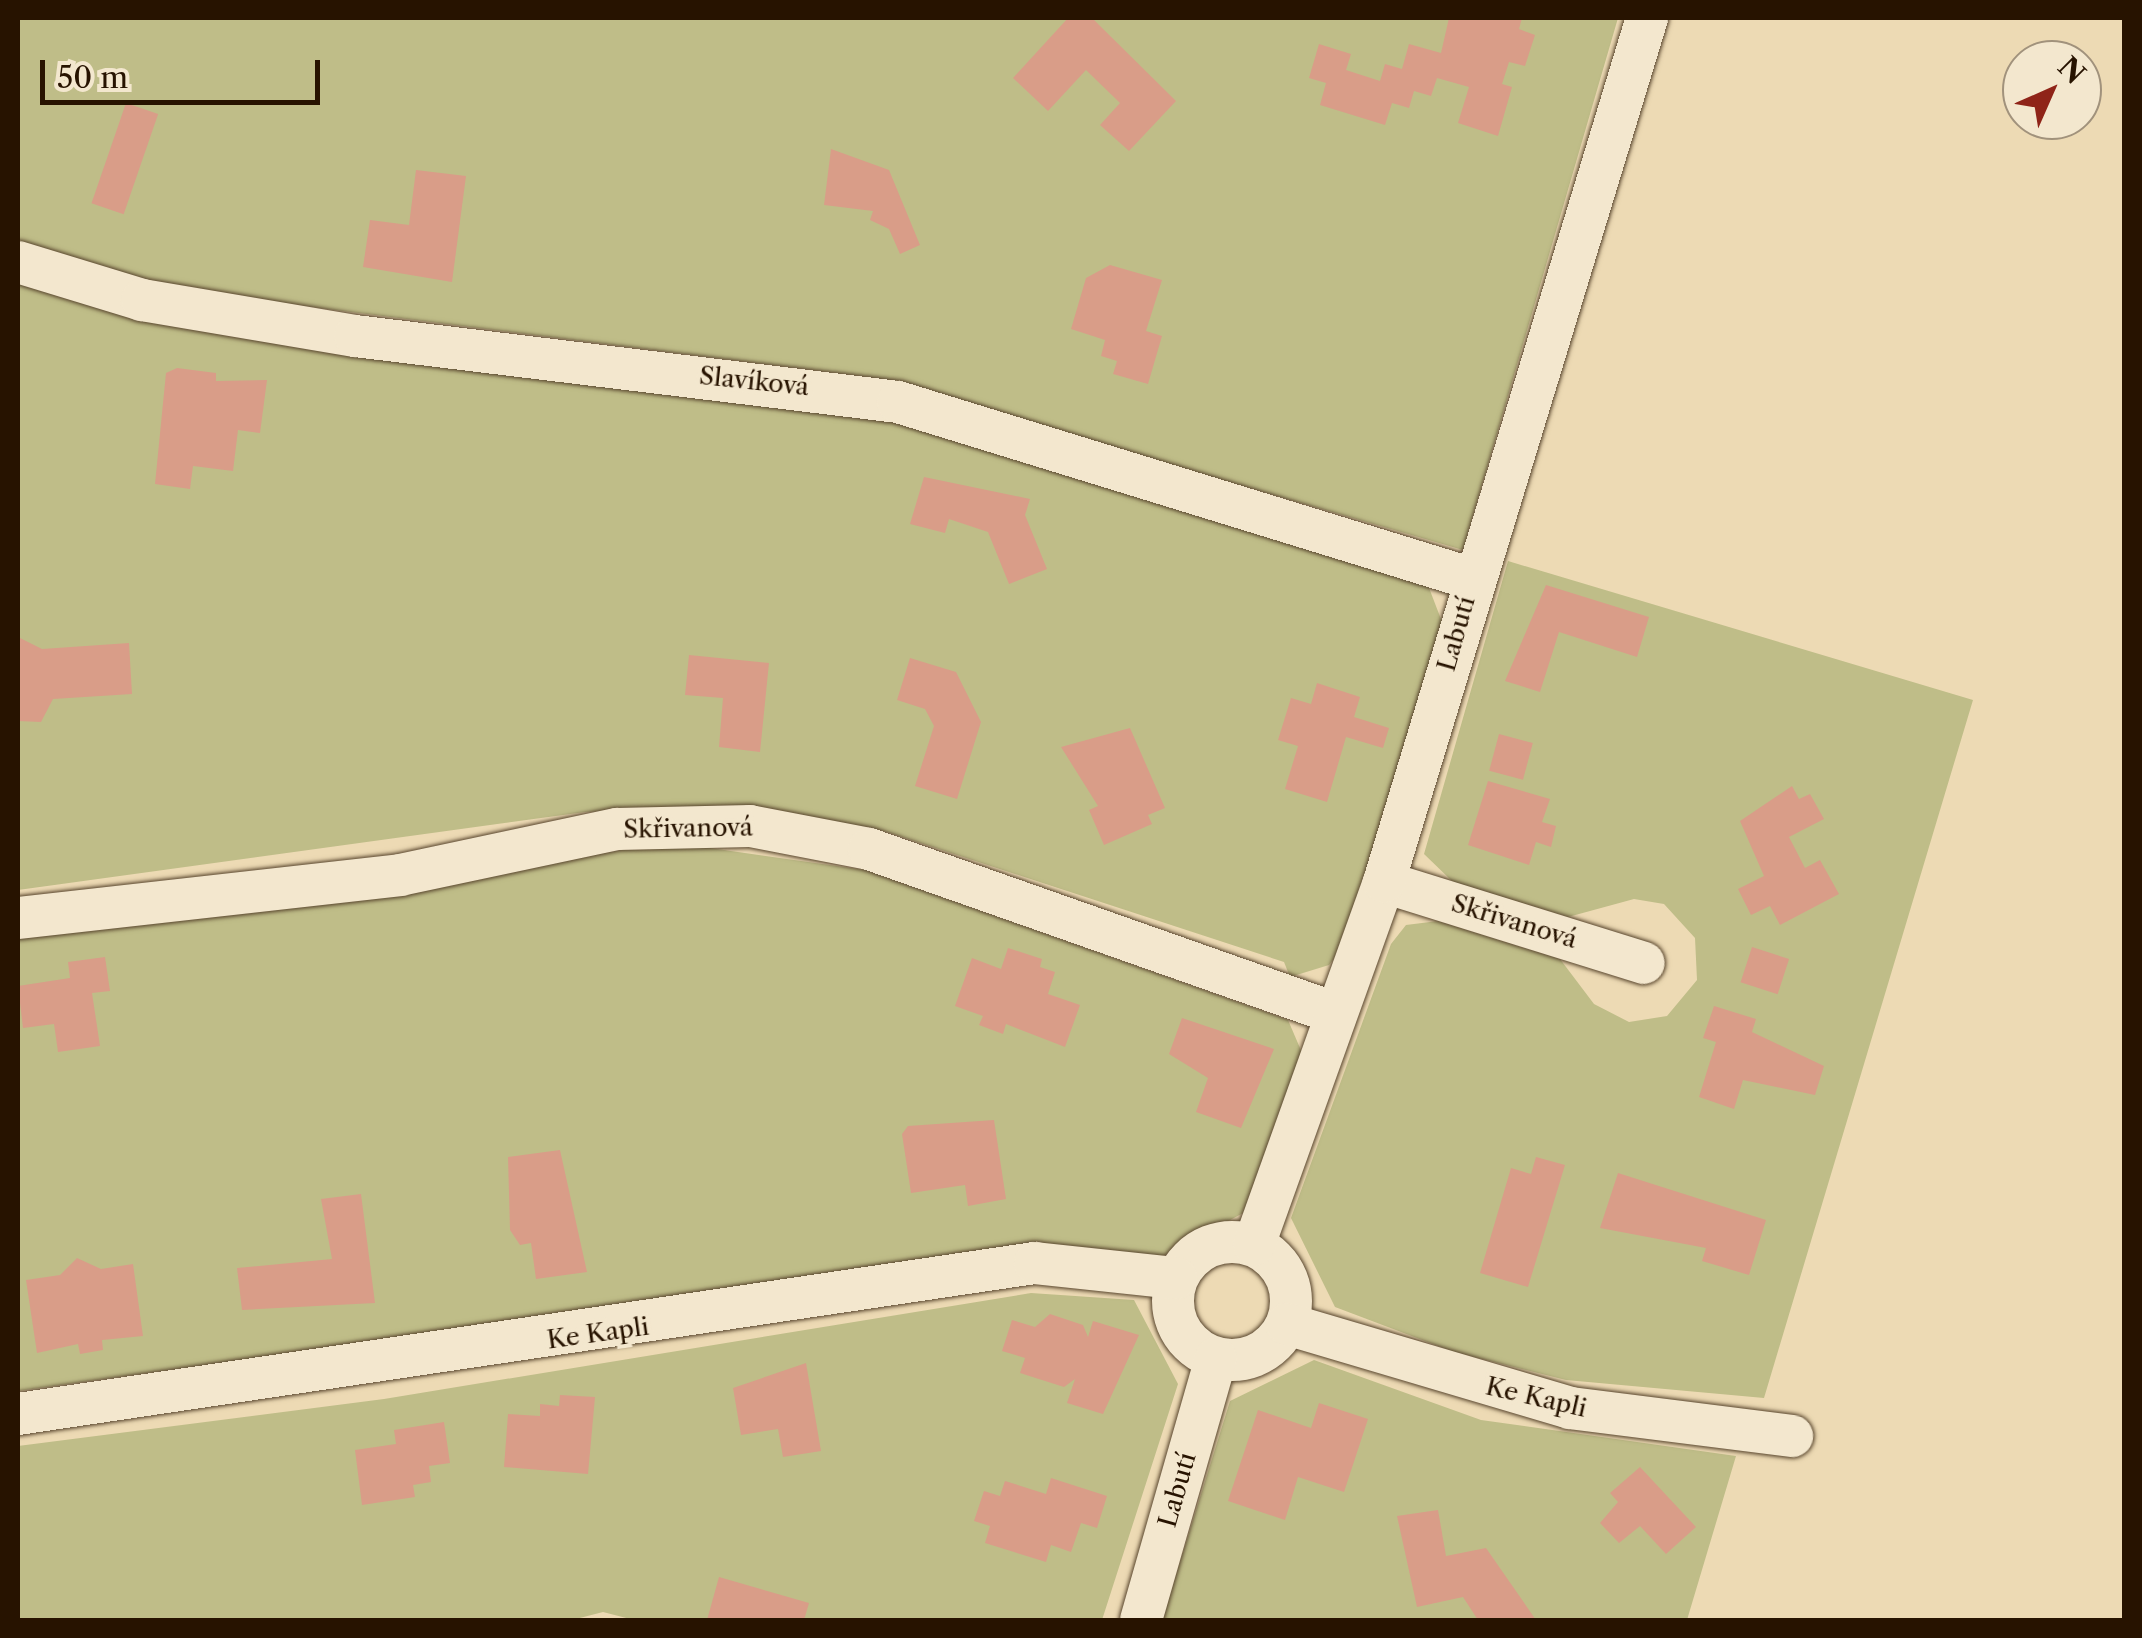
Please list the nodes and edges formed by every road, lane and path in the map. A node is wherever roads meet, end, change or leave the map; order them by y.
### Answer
1 (1646, 18) edge
2 (18, 262) edge
3 (1473, 579) junction
4 (1384, 882) junction
5 (18, 918) edge
6 (1644, 963) dead end
7 (1336, 1013) junction
8 (1254, 1246) junction
9 (1176, 1278) junction
10 (1287, 1324) junction
11 (1216, 1359) junction
12 (18, 1414) edge
13 (1792, 1436) dead end
14 (1141, 1620) edge

1 - 3 street, Labutí
2 - 3 street, Slavíková
3 - 4 street, Labutí
4 - 6 street, Skřivanová
4 - 7 street, Labutí
5 - 7 street, Skřivanová
7 - 8 street, Labutí
8 - 9 street
8 - 10 street
9 - 11 street
9 - 12 street, Ke Kapli
10 - 11 street
10 - 13 street, Ke Kapli
11 - 14 street, Labutí

